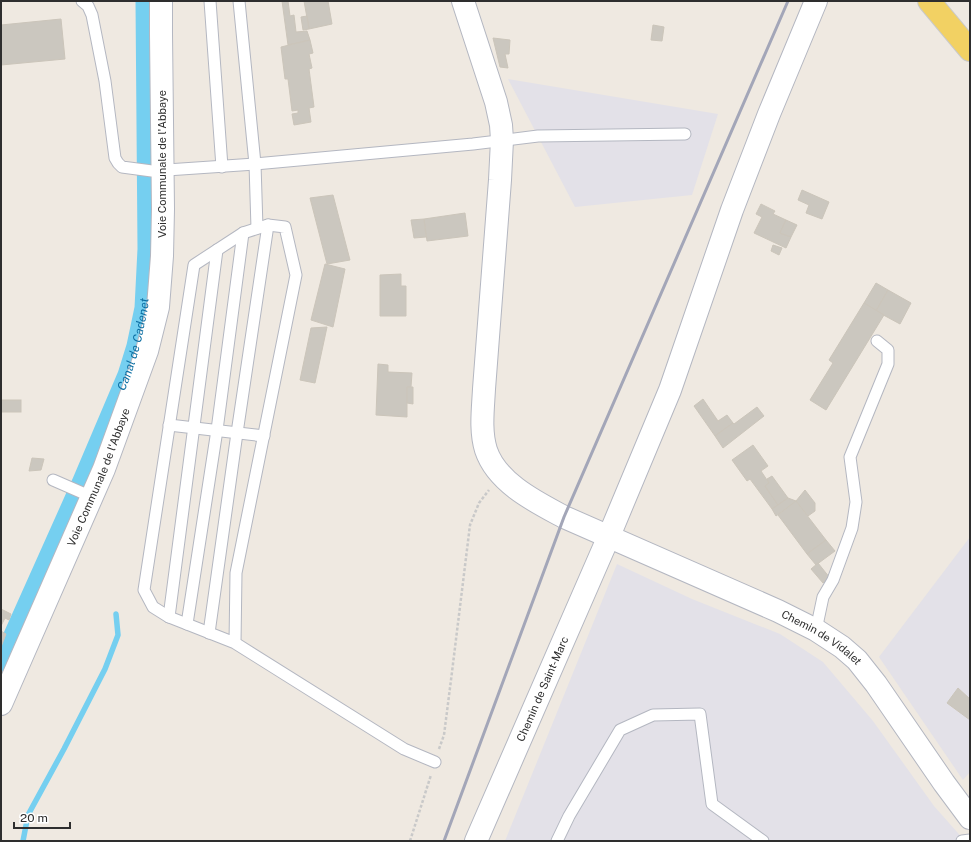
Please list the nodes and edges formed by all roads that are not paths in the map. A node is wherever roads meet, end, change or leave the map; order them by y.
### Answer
1 (82, 1) edge
2 (161, 1) edge
3 (210, 1) edge
4 (239, 1) edge
5 (463, 1) edge
6 (816, 1) edge
7 (935, 8) edge
8 (970, 50) edge
9 (685, 134) dead end
10 (502, 140) junction
11 (255, 164) junction
12 (222, 167) junction
13 (158, 171) junction
14 (268, 225) junction
15 (257, 228) junction
16 (243, 233) junction
17 (217, 250) junction
18 (877, 341) dead end
19 (169, 425) junction
20 (194, 427) junction
21 (217, 430) junction
22 (237, 432) junction
23 (264, 436) junction
24 (53, 480) dead end
25 (91, 497) junction
26 (609, 536) junction
27 (169, 618) junction
28 (187, 624) junction
29 (816, 630) junction
30 (209, 633) junction
31 (235, 643) junction
32 (1, 704) edge
33 (435, 762) road end
34 (970, 818) edge
35 (970, 840) edge
36 (476, 841) edge
37 (557, 841) edge
38 (763, 841) edge
39 (962, 841) edge

1 - 13 lane
2 - 13 street, Voie Communale de l'Abbaye
3 - 12 lane
4 - 11 lane
5 - 10 street, Chemin de Vidalet
6 - 26 street, Chemin de Saint-Marc
7 - 8 main road
9 - 10 lane
10 - 11 lane
10 - 26 street, Chemin de Vidalet
11 - 12 lane
11 - 15 lane
12 - 13 lane
13 - 25 street, Voie Communale de l'Abbaye
14 - 15 lane
14 - 22 lane
14 - 23 lane
15 - 16 lane
16 - 17 lane
16 - 21 lane
17 - 19 lane
17 - 20 lane
18 - 29 lane
19 - 20 lane
19 - 27 lane
20 - 21 lane
20 - 27 lane
21 - 22 lane
21 - 28 lane
22 - 23 lane
22 - 30 lane
23 - 31 lane
24 - 25 lane
25 - 32 street, Voie Communale de l'Abbaye
26 - 29 street, Chemin de Vidalet
26 - 36 street, Chemin de Saint-Marc
27 - 28 lane
28 - 30 lane
29 - 34 street, Chemin de Vidalet
30 - 31 lane
31 - 33 lane
35 - 39 lane
37 - 38 lane

